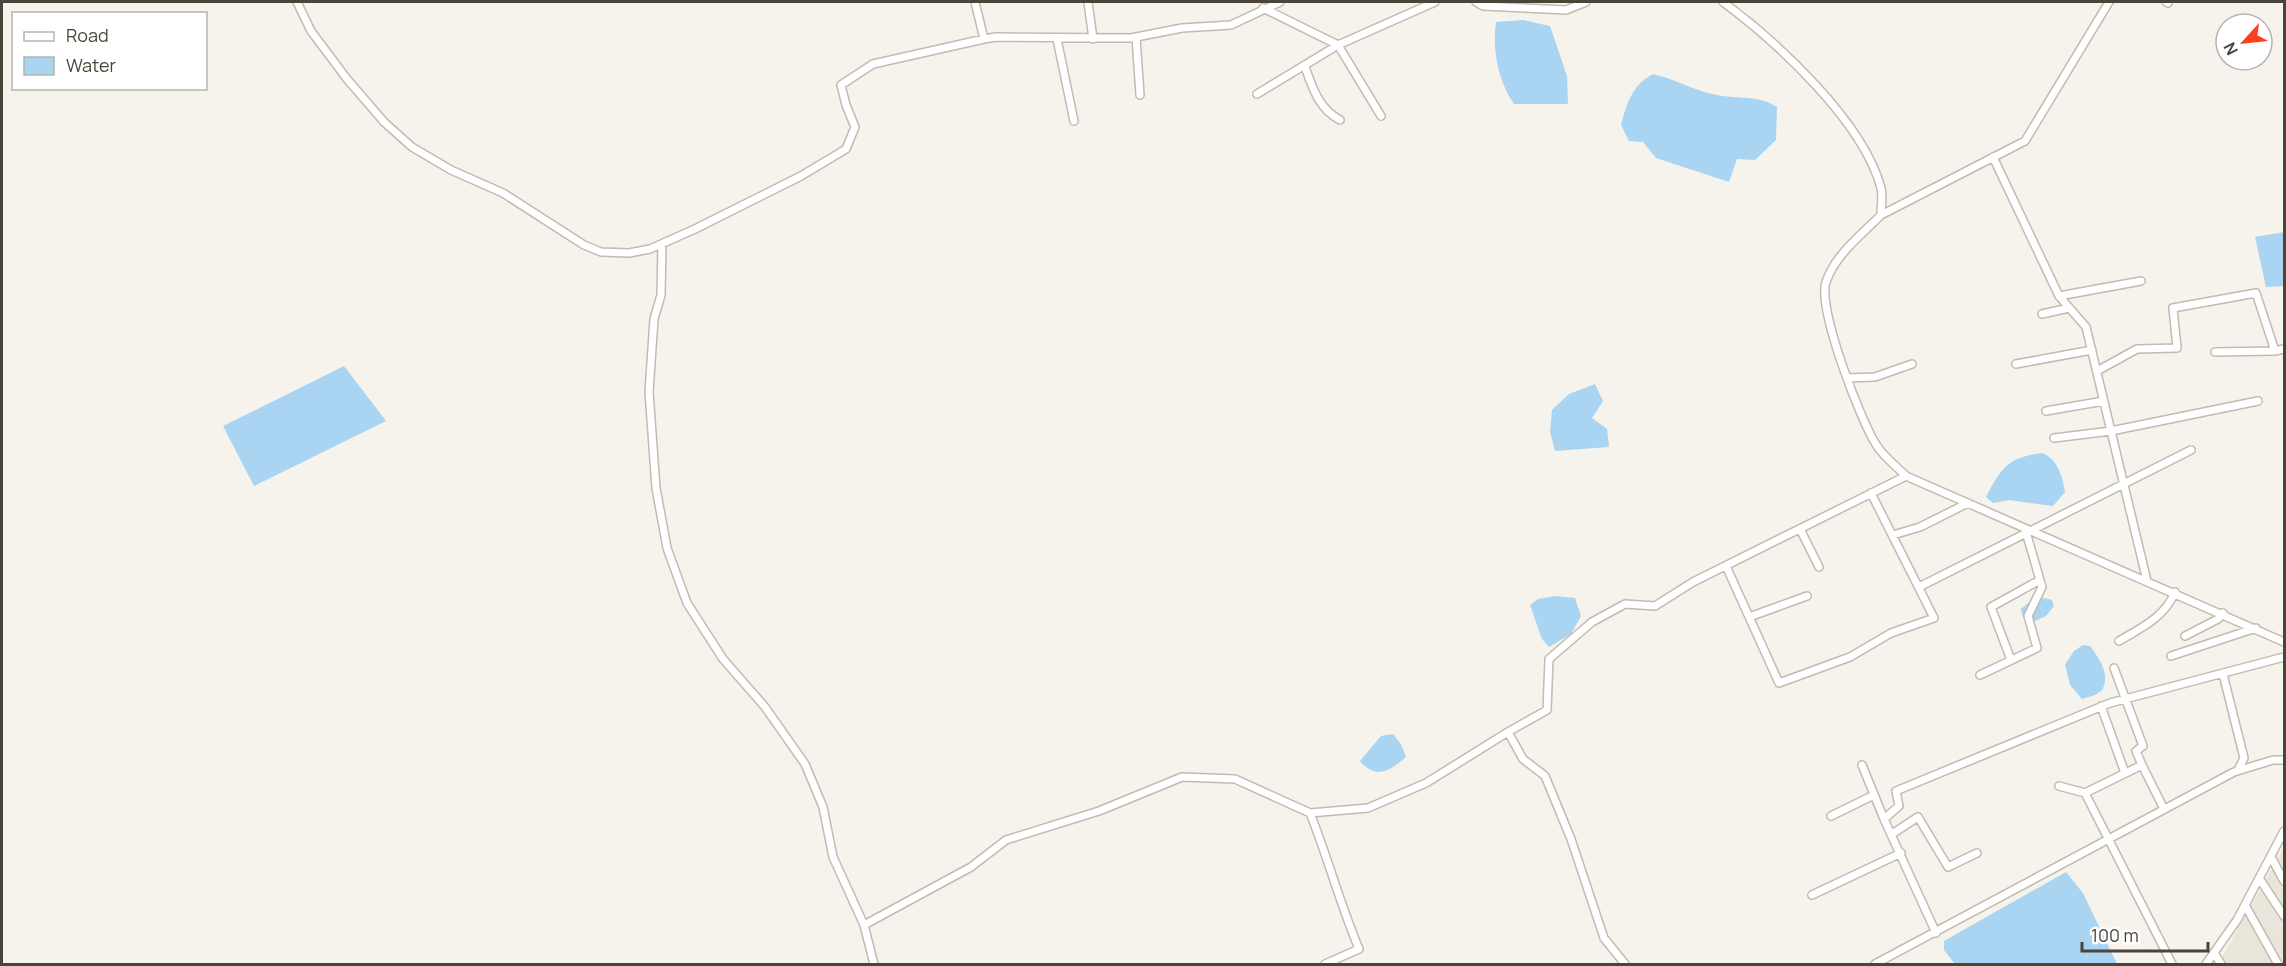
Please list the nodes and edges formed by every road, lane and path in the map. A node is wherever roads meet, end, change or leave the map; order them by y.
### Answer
1 (297, 2) edge
2 (975, 2) edge
3 (1088, 2) edge
4 (1281, 2) edge
5 (1435, 2) edge
6 (1476, 2) edge
7 (1586, 2) edge
8 (1723, 2) edge
9 (2109, 2) edge
10 (1263, 8) junction
11 (1136, 37) junction
12 (984, 39) junction
13 (1057, 39) junction
14 (1093, 39) junction
15 (1338, 45) junction
16 (1305, 67) junction
17 (1140, 94) dead end
18 (1257, 94) dead end
19 (1381, 116) dead end
20 (1340, 120) dead end
21 (1074, 122) dead end
22 (1993, 158) junction
23 (1881, 215) junction
24 (662, 245) junction
25 (2141, 281) dead end
26 (2059, 296) junction
27 (2069, 308) junction
28 (2042, 314) dead end
29 (2284, 349) edge
30 (2092, 350) junction
31 (2275, 351) junction
32 (2215, 352) dead end
33 (1912, 364) dead end
34 (2016, 364) dead end
35 (2097, 371) junction
36 (1847, 378) junction
37 (2104, 401) junction
38 (2258, 401) dead end
39 (2046, 411) dead end
40 (2111, 431) junction
41 (2054, 438) dead end
42 (2192, 450) dead end
43 (1906, 476) junction
44 (2124, 484) junction
45 (1872, 493) junction
46 (1968, 503) junction
47 (1800, 529) junction
48 (2028, 531) junction
49 (1893, 535) junction
50 (1726, 566) junction
51 (1819, 567) dead end
52 (2040, 580) junction
53 (2147, 581) junction
54 (1919, 587) junction
55 (2175, 592) junction
56 (1807, 596) dead end
57 (2223, 613) junction
58 (1752, 616) dead end
59 (2256, 628) junction
60 (2185, 636) dead end
61 (2119, 641) dead end
62 (2284, 642) edge
63 (2171, 656) dead end
64 (2284, 657) edge
65 (2011, 660) junction
66 (2114, 668) dead end
67 (2223, 674) junction
68 (1980, 675) dead end
69 (2127, 698) junction
70 (2101, 706) junction
71 (1508, 732) junction
72 (2284, 760) edge
73 (1862, 765) dead end
74 (2142, 765) junction
75 (2238, 770) junction
76 (2125, 773) junction
77 (2059, 786) dead end
78 (2085, 793) junction
79 (1874, 795) junction
80 (2164, 809) junction
81 (1310, 813) junction
82 (1831, 816) dead end
83 (1884, 819) junction
84 (2284, 831) edge
85 (1892, 834) junction
86 (2108, 840) junction
87 (1901, 853) junction
88 (1977, 853) dead end
89 (2271, 857) junction
90 (2259, 878) junction
91 (2284, 881) edge
92 (1812, 895) dead end
93 (2245, 905) junction
94 (2284, 916) edge
95 (864, 925) junction
96 (1936, 933) junction
97 (2214, 953) junction
98 (874, 964) edge
99 (1325, 964) edge
100 (1625, 964) edge
101 (1875, 964) edge
102 (2172, 964) edge
103 (2206, 964) edge
104 (2220, 964) edge
105 (2278, 964) edge

1 - 24 street
2 - 12 street
3 - 14 street
4 - 10 street
5 - 15 street
6 - 7 street
8 - 23 street
9 - 22 street
10 - 11 street
10 - 15 street
11 - 14 street
11 - 17 street
12 - 13 street
12 - 24 street
13 - 14 street
13 - 21 street
15 - 16 street
15 - 19 street
16 - 18 street
16 - 20 street
22 - 23 street
22 - 26 street
23 - 36 street
24 - 95 street
25 - 26 street
26 - 27 street
27 - 28 street
27 - 30 street
29 - 31 street
30 - 34 street
30 - 35 street
31 - 32 street
31 - 35 street
33 - 36 street
35 - 37 street
36 - 43 street
37 - 39 street
37 - 40 street
38 - 40 street
40 - 41 street
40 - 44 street
42 - 44 street
43 - 45 street
43 - 46 street
44 - 48 street
44 - 53 street
45 - 47 street
45 - 49 street
46 - 48 street
46 - 49 street
47 - 50 street
47 - 51 street
48 - 52 street
48 - 53 street
48 - 54 street
49 - 54 street
50 - 54 street
50 - 71 street
52 - 65 street
52 - 65 street
53 - 55 street
55 - 57 street
55 - 61 street
56 - 58 street
57 - 59 street
57 - 60 street
59 - 62 street
59 - 63 street
64 - 67 street
65 - 68 street
66 - 69 street
67 - 69 street
67 - 75 street
69 - 70 street
69 - 74 street
70 - 76 street
70 - 83 street
71 - 81 street
71 - 100 street
72 - 75 street
73 - 79 street
74 - 76 street
74 - 80 street
75 - 80 street
76 - 78 street
77 - 78 street
78 - 86 street
79 - 82 street
79 - 83 street
80 - 86 street
81 - 95 street
81 - 99 street
83 - 85 street
84 - 89 street
85 - 87 street
85 - 88 street
86 - 96 street
86 - 102 street
87 - 92 street
87 - 96 street
89 - 90 street
89 - 91 street
90 - 93 street
90 - 94 street
93 - 97 street
93 - 105 street
95 - 98 street
96 - 101 street
97 - 103 street
97 - 104 street

